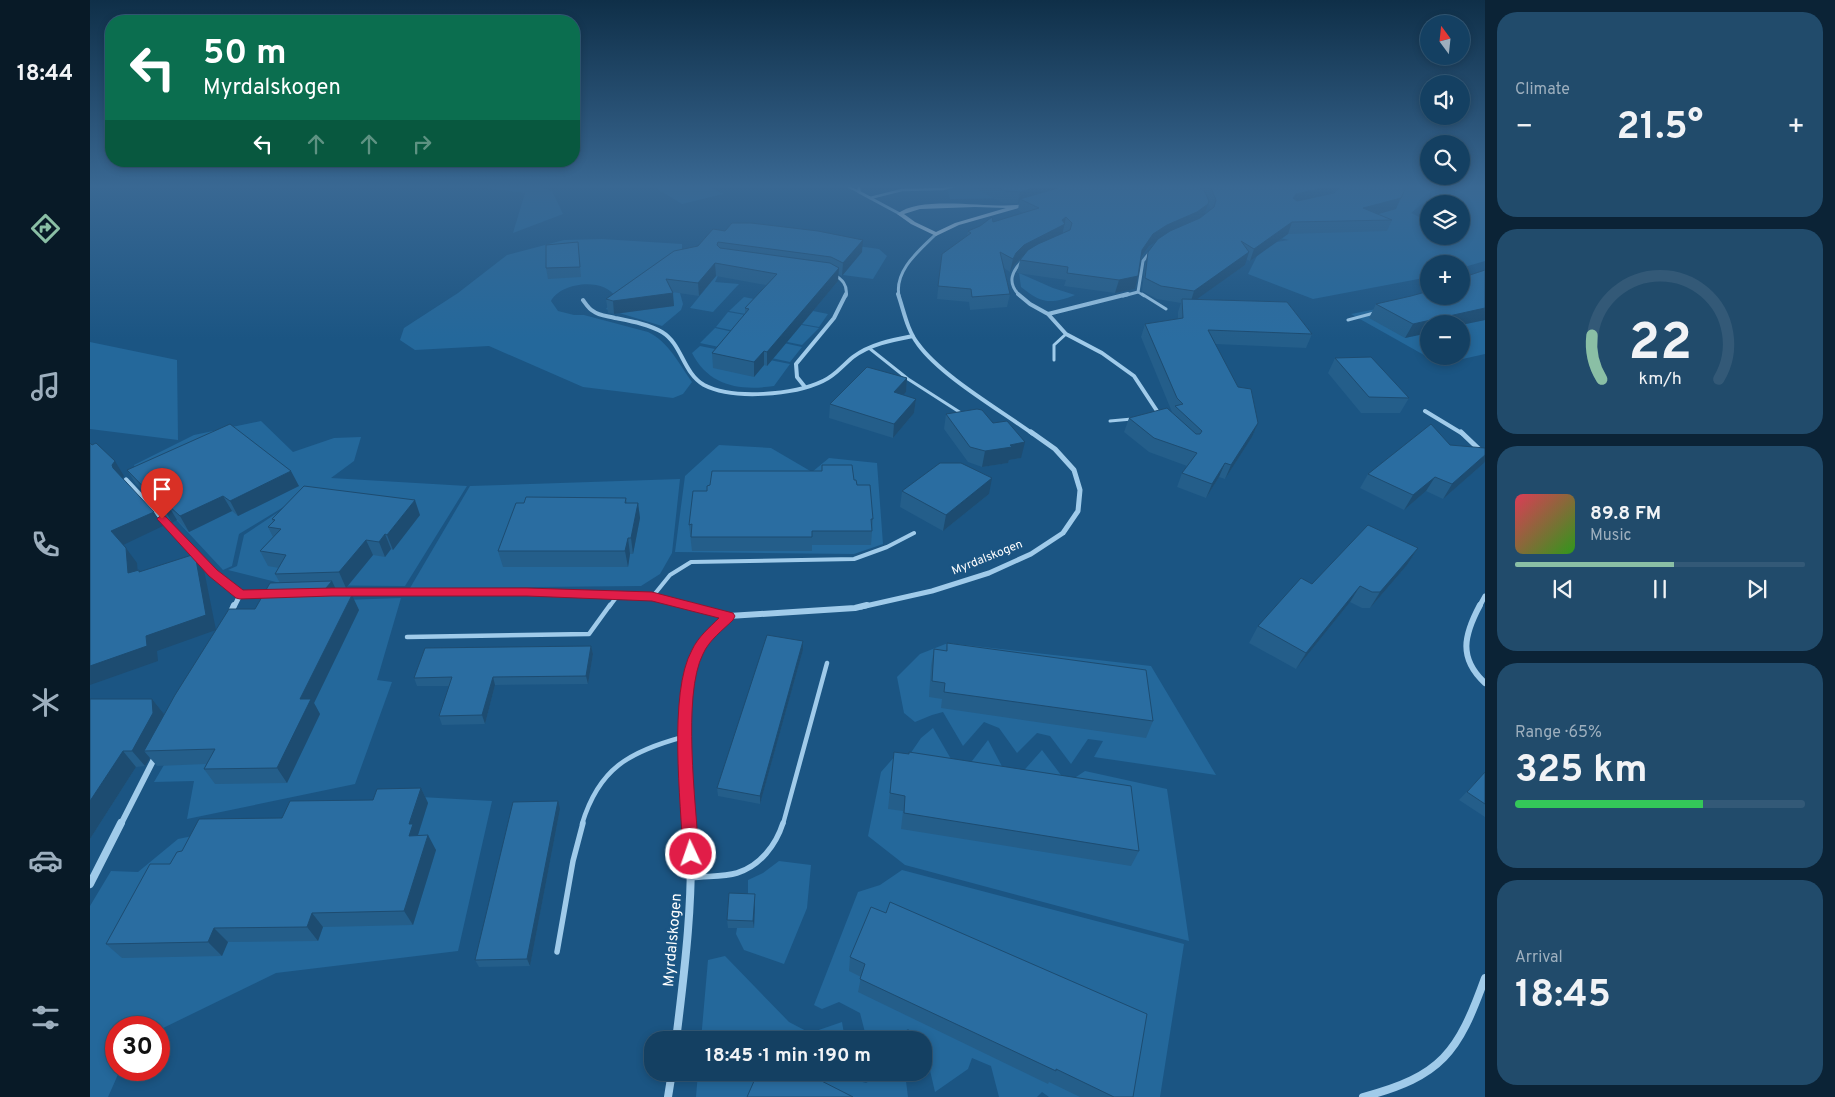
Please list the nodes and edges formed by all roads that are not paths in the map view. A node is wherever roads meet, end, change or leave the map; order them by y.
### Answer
1 (934, 236) edge
2 (1159, 243) edge
3 (1030, 255) edge
4 (829, 273) edge
5 (1138, 292) junction
6 (582, 300) dead end
7 (1166, 309) dead end
8 (1383, 311) edge
9 (1048, 314) junction
10 (1348, 320) dead end
11 (1066, 334) junction
12 (913, 336) junction
13 (869, 348) junction
14 (1054, 360) dead end
15 (805, 387) junction
16 (1425, 411) dead end
17 (1159, 414) junction
18 (963, 415) edge
19 (1150, 416) edge
20 (1134, 419) edge
21 (1165, 420) edge
22 (1110, 421) dead end
23 (1485, 455) edge
24 (126, 480) edge
25 (914, 533) dead end
26 (322, 592) edge
27 (277, 594) edge
28 (240, 595) junction
29 (618, 595) junction
30 (652, 596) junction
31 (1485, 596) edge
32 (729, 616) junction
33 (227, 620) edge
34 (406, 637) dead end
35 (827, 662) dead end
36 (1485, 684) edge
37 (685, 736) junction
38 (159, 749) edge
39 (691, 878) junction
40 (90, 884) edge
41 (557, 952) dead end
42 (1485, 978) edge
43 (677, 1031) edge
44 (671, 1081) edge
45 (668, 1097) edge
46 (1363, 1097) edge

1 - 12 street, Myrdalskogen
2 - 5 street
3 - 9 street
4 - 15 street
5 - 7 lane
5 - 9 street
6 - 15 street
8 - 10 lane
9 - 11 street
11 - 14 lane
11 - 17 street
12 - 13 street
12 - 32 street, Myrdalskogen
13 - 15 street
13 - 18 lane
16 - 23 street
17 - 19 lane
17 - 21 lane
20 - 22 lane
24 - 28 street
25 - 30 lane
26 - 29 street, Myrdalskogen
27 - 28 street
28 - 33 street
29 - 30 street, Myrdalskogen
29 - 34 lane
30 - 32 street, Myrdalskogen
31 - 36 street
32 - 37 street, Myrdalskogen
35 - 39 lane
37 - 39 street, Myrdalskogen
37 - 41 lane
38 - 40 street
39 - 43 street, Myrdalskogen
42 - 46 street
44 - 45 street

